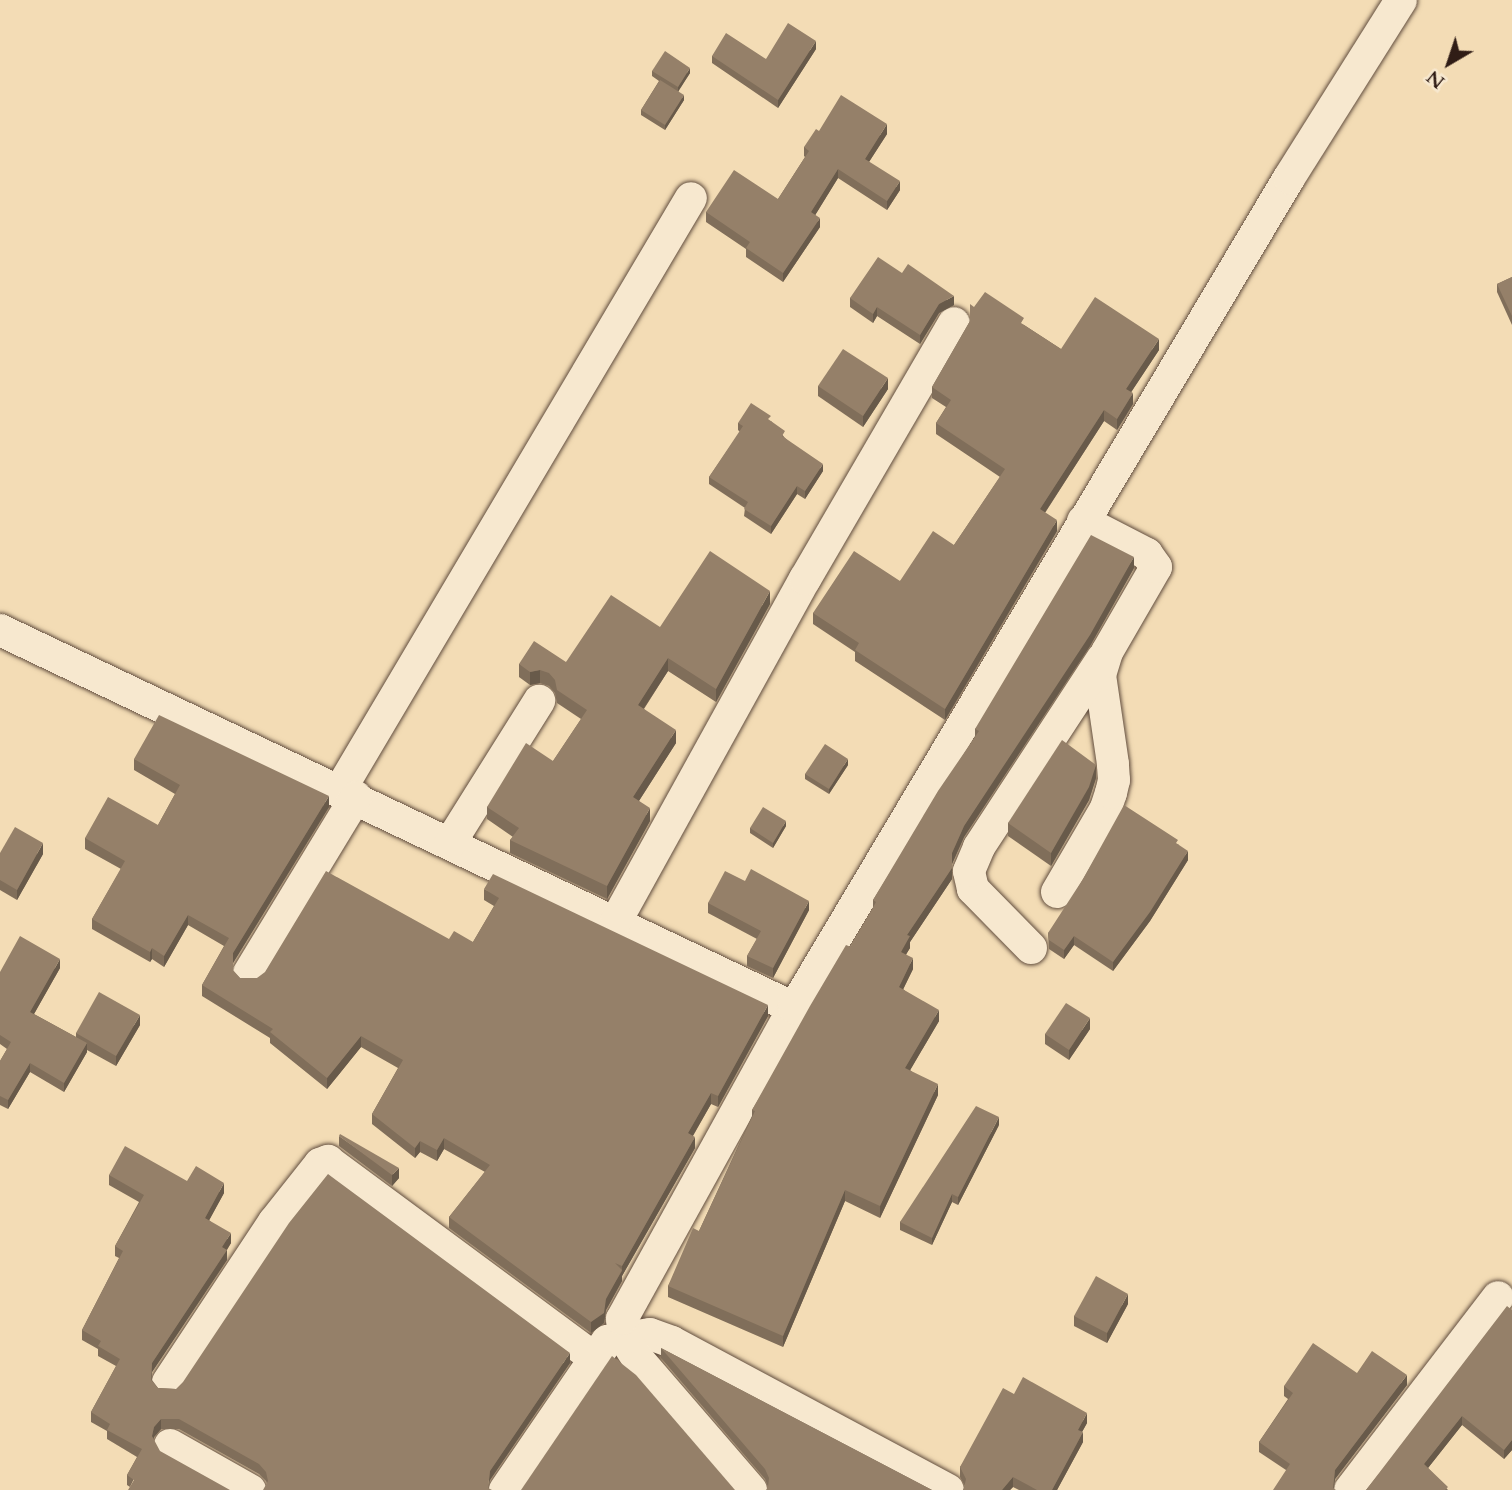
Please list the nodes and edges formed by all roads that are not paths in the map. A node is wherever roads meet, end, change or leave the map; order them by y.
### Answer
1 (1401, 0) edge
2 (691, 198) dead end
3 (954, 323) dead end
4 (1083, 521) junction
5 (0, 630) edge
6 (1107, 652) junction
7 (539, 701) dead end
8 (348, 794) junction
9 (450, 843) junction
10 (1057, 892) dead end
11 (616, 921) junction
12 (1031, 948) dead end
13 (249, 973) dead end
14 (794, 1008) junction
15 (1498, 1297) dead end
16 (623, 1329) junction
17 (594, 1358) junction
18 (168, 1382) dead end
19 (170, 1445) dead end
20 (250, 1490) edge
21 (505, 1490) edge
22 (751, 1490) edge
23 (948, 1490) edge
24 (1350, 1490) edge

1 - 4 street
2 - 8 street
3 - 11 street
4 - 6 street
4 - 14 street
5 - 8 street
6 - 10 street
6 - 12 street
7 - 9 street
8 - 9 street
8 - 13 street
9 - 11 street
11 - 14 street
14 - 16 street
15 - 24 street
16 - 17 street
16 - 22 street
16 - 23 street
17 - 18 street
17 - 21 street
19 - 20 street

